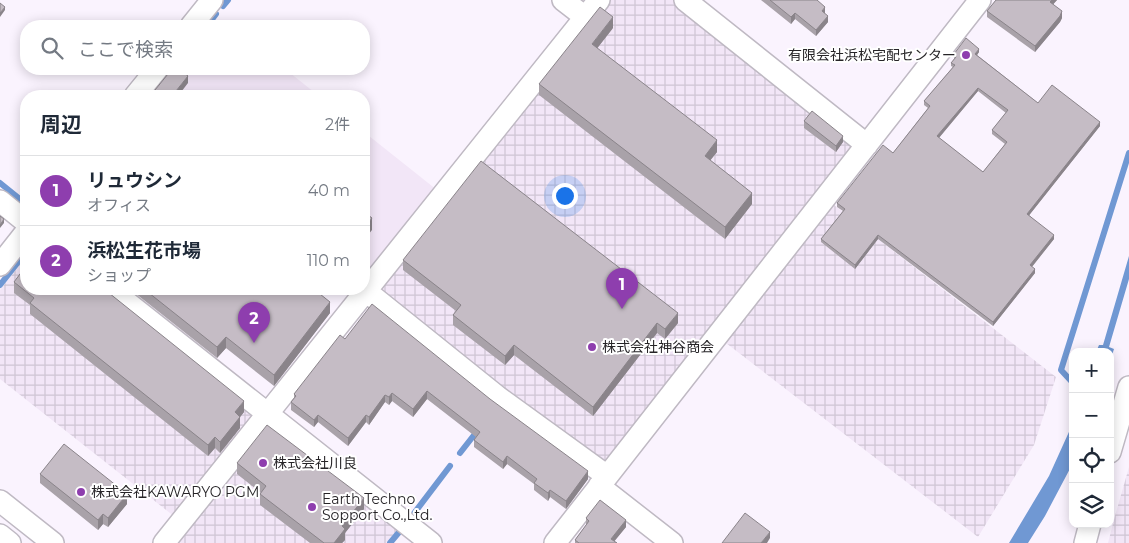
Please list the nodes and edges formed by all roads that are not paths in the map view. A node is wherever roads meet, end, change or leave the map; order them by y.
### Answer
1 (212, 0) edge
2 (564, 0) edge
3 (599, 0) edge
4 (684, 0) edge
5 (980, 0) edge
6 (585, 17) junction
7 (195, 20) edge
8 (152, 75) edge
9 (140, 90) edge
10 (867, 145) junction
11 (0, 201) edge
12 (20, 217) edge
13 (20, 239) edge
14 (0, 264) edge
15 (370, 286) edge
16 (370, 294) edge
17 (118, 295) edge
18 (363, 295) edge
19 (1129, 387) edge
20 (268, 414) junction
21 (1114, 438) edge
22 (603, 481) junction
23 (0, 501) edge
24 (1089, 528) edge
25 (0, 535) edge
26 (10, 543) edge
27 (53, 543) edge
28 (164, 543) edge
29 (431, 543) edge
30 (555, 543) edge
31 (672, 543) edge
32 (1086, 543) edge

1 - 7 street
2 - 6 street
3 - 6 street
4 - 10 street
5 - 10 street
6 - 15 street
8 - 9 street
10 - 22 street
11 - 12 street
13 - 14 street
16 - 22 street
17 - 20 street
18 - 20 street
19 - 21 street
20 - 28 street
20 - 29 street
22 - 30 street
22 - 31 street
23 - 27 street
24 - 32 street
25 - 26 street

